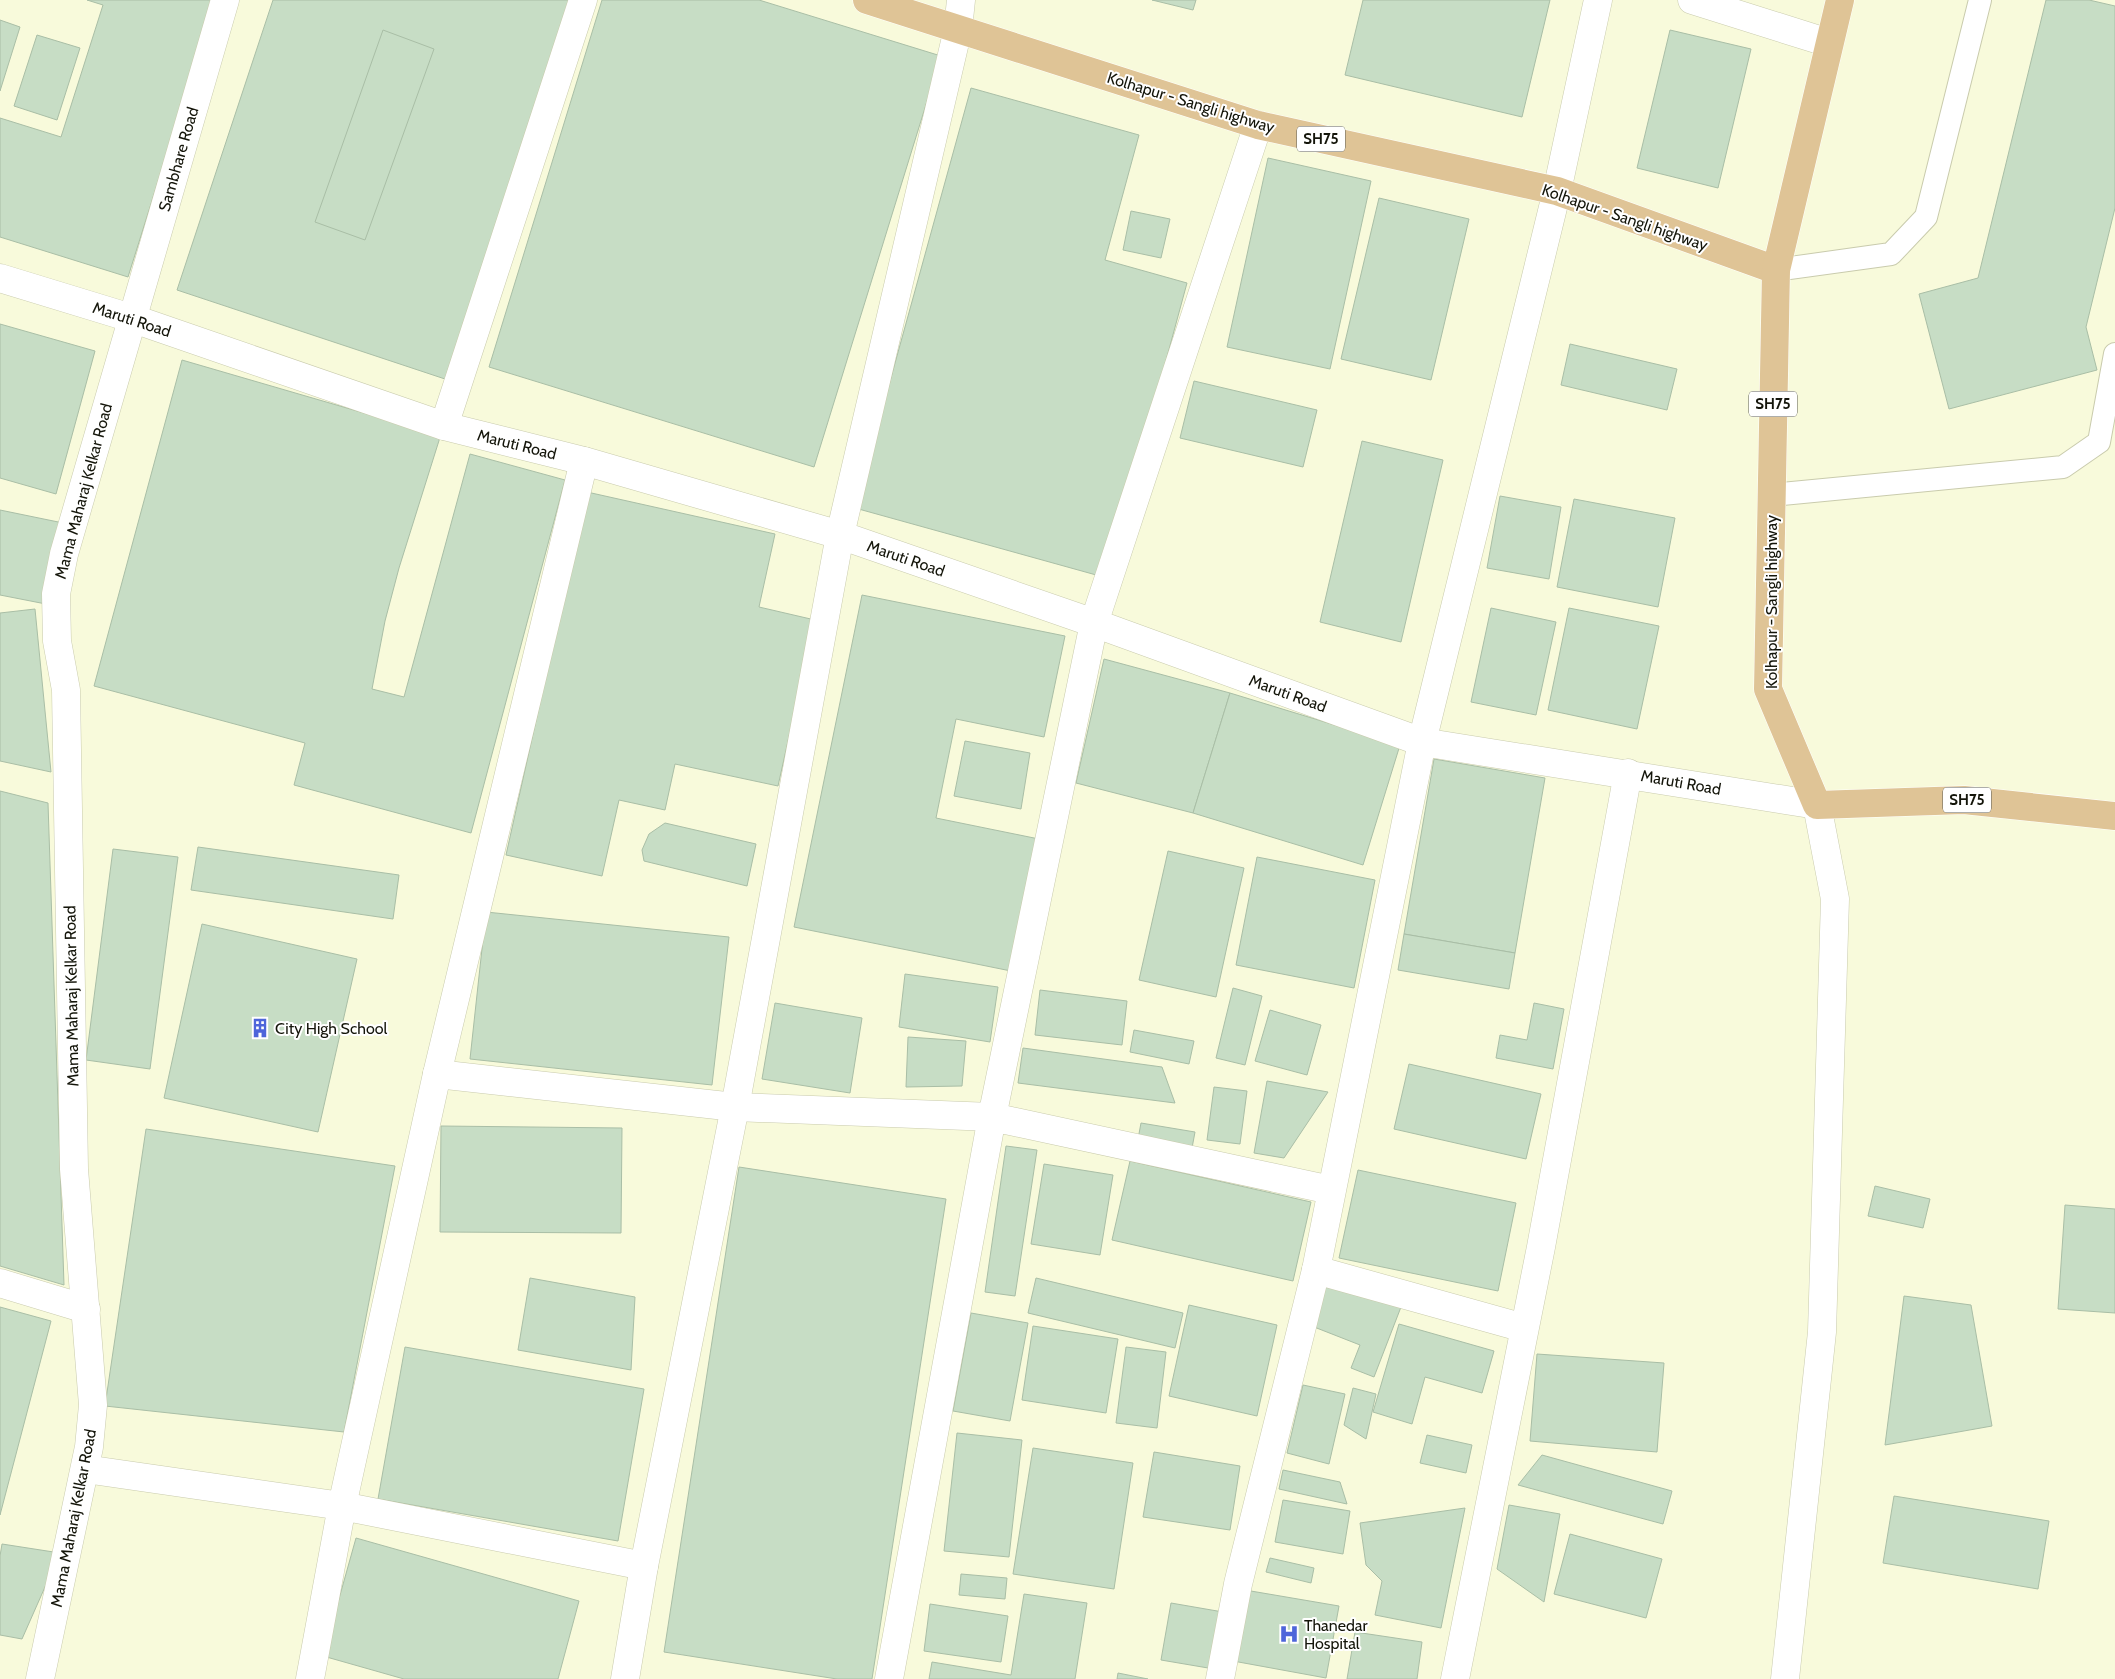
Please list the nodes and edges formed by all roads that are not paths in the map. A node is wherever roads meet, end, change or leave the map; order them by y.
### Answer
1 (225, 0) edge
2 (583, 0) edge
3 (867, 0) edge
4 (961, 0) edge
5 (1598, 0) edge
6 (1692, 0) edge
7 (1840, 0) edge
8 (1980, 0) edge
9 (958, 29) junction
10 (1829, 43) junction
11 (1258, 125) junction
12 (1558, 191) junction
13 (1776, 270) junction
14 (0, 278) edge
15 (132, 318) junction
16 (2115, 354) edge
17 (444, 426) junction
18 (584, 462) junction
19 (1772, 495) junction
20 (840, 535) junction
21 (1094, 623) junction
22 (1422, 742) junction
23 (1628, 773) junction
24 (1817, 805) junction
25 (2115, 816) edge
26 (437, 1074) junction
27 (735, 1107) junction
28 (992, 1117) junction
29 (1331, 1190) junction
30 (1316, 1270) junction
31 (0, 1283) edge
32 (86, 1309) junction
33 (1524, 1328) junction
34 (85, 1469) junction
35 (342, 1506) junction
36 (644, 1566) junction
37 (40, 1679) edge
38 (310, 1679) edge
39 (625, 1679) edge
40 (890, 1679) edge
41 (1220, 1679) edge
42 (1455, 1679) edge
43 (1785, 1679) edge

1 - 15 street, Sambhare Road
2 - 17 street
3 - 9 main road, Kolhapur - Sangli highway / SH75
4 - 9 street
5 - 12 street
6 - 10 street
7 - 10 main road, Kolhapur - Sangli highway / SH75
8 - 13 lane
9 - 11 main road, Kolhapur - Sangli highway / SH75
9 - 20 street
10 - 13 main road, Kolhapur - Sangli highway / SH75
11 - 12 main road, Kolhapur - Sangli highway / SH75
11 - 21 street
12 - 13 main road, Kolhapur - Sangli highway / SH75
12 - 22 street
13 - 19 main road, Kolhapur - Sangli highway / SH75
14 - 15 street, Maruti Road / SH75
15 - 17 street, Maruti Road / SH75
15 - 32 street, Mama Maharaj Kelkar Road
16 - 19 lane
17 - 18 street, Maruti Road / SH75
18 - 20 street, Maruti Road / SH75
18 - 26 street
19 - 24 main road, Kolhapur - Sangli highway / SH75
20 - 21 street, Maruti Road / SH75
20 - 27 street
21 - 22 street, Maruti Road / SH75
21 - 28 street
22 - 23 street, Maruti Road / SH75
22 - 29 street
23 - 24 street, Maruti Road / SH75
23 - 33 street
24 - 25 main road, SH75
24 - 43 street
26 - 27 street
26 - 35 street
27 - 28 street
27 - 36 street
28 - 29 street
28 - 40 street
29 - 30 street
30 - 33 street
30 - 41 street
31 - 32 street
32 - 34 street, Mama Maharaj Kelkar Road
33 - 42 street
34 - 35 street
34 - 37 street, Mama Maharaj Kelkar Road
35 - 36 street
35 - 38 street
36 - 39 street

